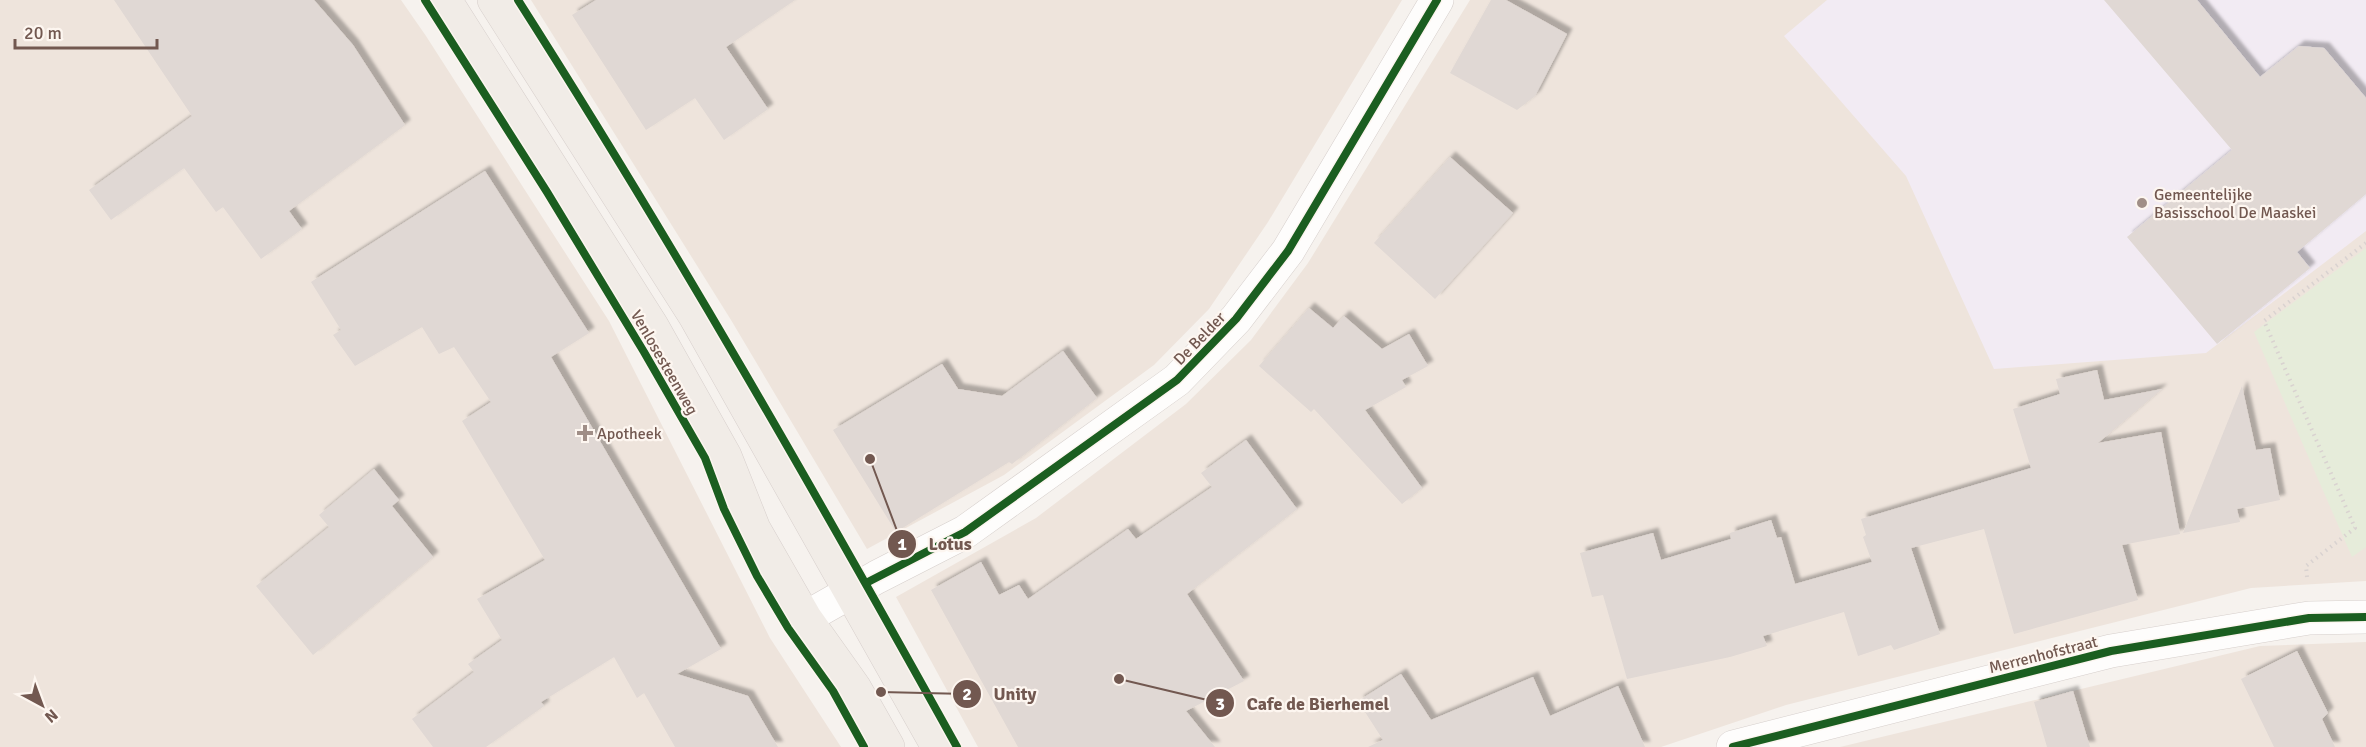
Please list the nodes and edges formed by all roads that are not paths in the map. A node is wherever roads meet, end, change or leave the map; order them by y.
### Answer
1 (445, 0) edge
2 (494, 0) edge
3 (1437, 0) edge
4 (850, 592) junction
5 (2366, 617) edge
6 (805, 618) junction
7 (888, 747) edge
8 (938, 747) edge
9 (1732, 747) edge

1 - 6 main road, Venlosesteenweg
2 - 4 main road
3 - 4 street, De Belder
4 - 6 street, De Belder
4 - 8 main road
5 - 9 street, Merrenhofstraat
6 - 7 main road, Venlosesteenweg

